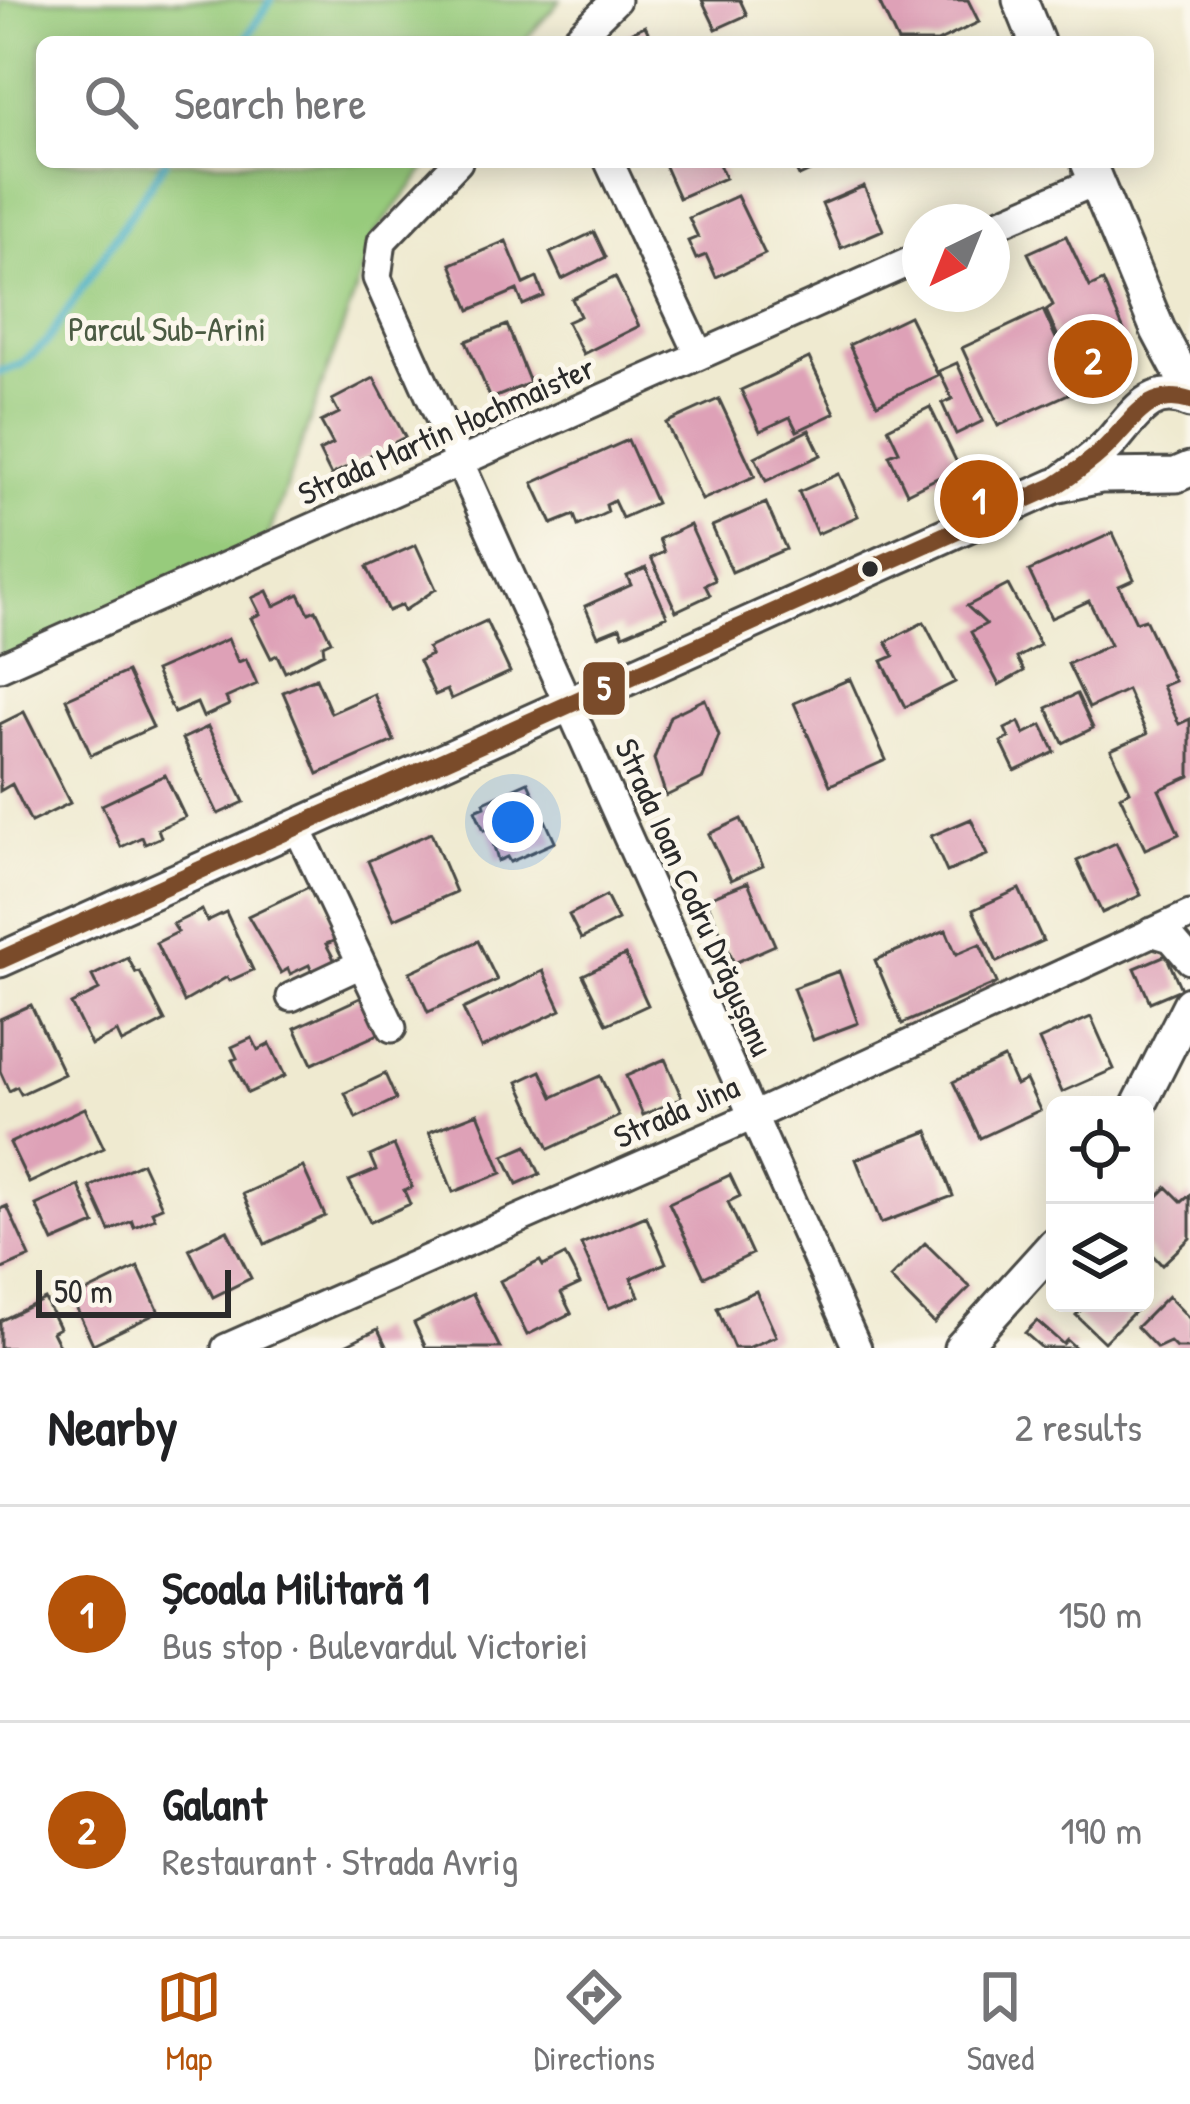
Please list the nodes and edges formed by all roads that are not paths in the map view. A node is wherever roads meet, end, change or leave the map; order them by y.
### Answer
1 (616, 0) edge
2 (1020, 0) edge
3 (579, 36) edge
4 (1035, 36) edge
5 (452, 168) edge
6 (612, 168) edge
7 (1092, 171) edge
8 (1010, 216) edge
9 (902, 265) edge
10 (1158, 330) junction
11 (699, 354) junction
12 (1190, 390) edge
13 (1190, 400) edge
14 (1138, 410) junction
15 (460, 464) junction
16 (1180, 475) edge
17 (1055, 487) junction
18 (0, 667) edge
19 (570, 705) junction
20 (297, 827) junction
21 (1190, 915) edge
22 (1150, 932) junction
23 (0, 960) edge
24 (1190, 960) edge
25 (361, 964) junction
26 (291, 997) dead end
27 (1190, 1004) edge
28 (392, 1028) dead end
29 (1144, 1096) edge
30 (753, 1116) junction
31 (1046, 1254) edge
32 (226, 1348) edge
33 (857, 1348) edge
34 (961, 1348) edge

1 - 3 street
2 - 4 main road
5 - 15 street, Strada Ioan Codru Drăgușanu
6 - 11 street
7 - 8 street
7 - 10 main road
9 - 11 street, Strada Martin Hochmaister
10 - 12 main road
10 - 14 main road
11 - 15 street, Strada Martin Hochmaister
13 - 14 main road
14 - 16 main road
14 - 17 main road
15 - 18 street, Strada Martin Hochmaister
15 - 19 street, Strada Ioan Codru Drăgușanu
16 - 17 main road
17 - 19 main road
19 - 20 main road
19 - 30 street, Strada Ioan Codru Drăgușanu
20 - 23 main road
20 - 25 street
21 - 22 street, Strada Jina
22 - 24 street
22 - 30 street, Strada Jina
25 - 26 street
25 - 28 street
27 - 29 main road
30 - 32 street, Strada Jina
30 - 33 street, Strada Ioan Codru Drăgușanu
31 - 34 main road

